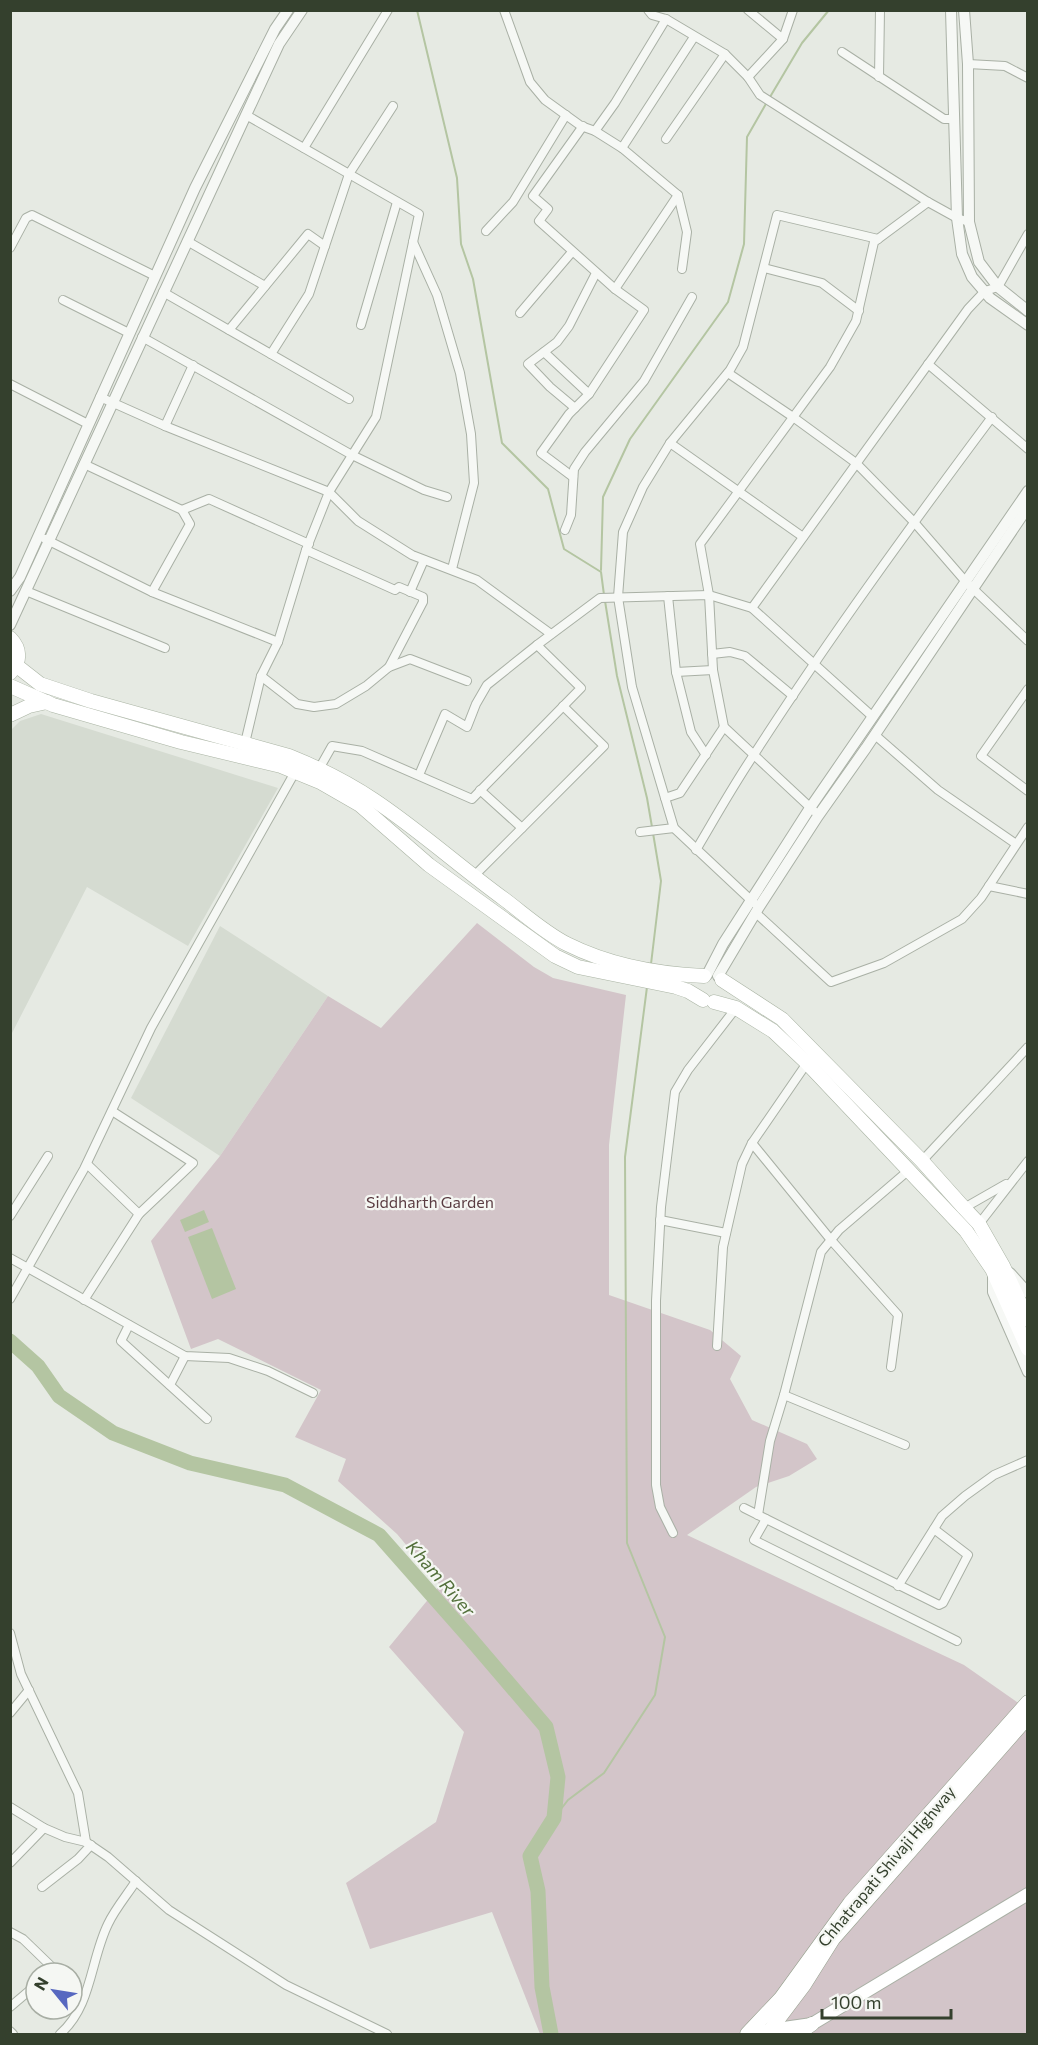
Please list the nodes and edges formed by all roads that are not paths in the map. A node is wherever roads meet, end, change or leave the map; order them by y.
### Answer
1 (388, 10) edge
2 (504, 10) edge
3 (648, 10) edge
4 (748, 10) edge
5 (793, 10) edge
6 (880, 10) edge
7 (951, 10) edge
8 (964, 10) edge
9 (287, 11) edge
10 (300, 14) edge
11 (666, 19) junction
12 (694, 37) junction
13 (783, 39) junction
14 (842, 52) dead end
15 (725, 54) junction
16 (968, 64) junction
17 (748, 77) junction
18 (879, 77) junction
19 (1028, 78) edge
20 (393, 106) dead end
21 (246, 115) junction
22 (566, 115) junction
23 (954, 119) junction
24 (583, 126) junction
25 (595, 131) junction
26 (666, 139) dead end
27 (304, 148) junction
28 (622, 148) junction
29 (349, 174) junction
30 (678, 195) junction
31 (397, 201) junction
32 (928, 202) junction
33 (957, 218) junction
34 (969, 222) junction
35 (486, 231) dead end
36 (1028, 234) edge
37 (878, 239) junction
38 (187, 240) junction
39 (413, 242) junction
40 (325, 246) junction
41 (10, 248) edge
42 (572, 252) junction
43 (764, 268) junction
44 (682, 269) dead end
45 (596, 273) junction
46 (155, 276) junction
47 (265, 286) junction
48 (998, 287) junction
49 (615, 289) junction
50 (985, 291) junction
51 (163, 292) junction
52 (692, 297) dead end
53 (63, 300) dead end
54 (858, 311) junction
55 (1028, 311) edge
56 (520, 313) dead end
57 (361, 325) dead end
58 (1028, 325) edge
59 (229, 330) junction
60 (129, 333) junction
61 (142, 337) junction
62 (544, 352) junction
63 (270, 354) junction
64 (928, 364) junction
65 (193, 365) junction
66 (728, 373) junction
67 (10, 384) edge
68 (589, 394) junction
69 (100, 397) junction
70 (349, 399) dead end
71 (112, 402) junction
72 (575, 408) junction
73 (794, 417) junction
74 (992, 417) junction
75 (88, 424) junction
76 (165, 426) junction
77 (670, 443) junction
78 (1028, 449) edge
79 (352, 455) junction
80 (856, 463) junction
81 (84, 464) junction
82 (573, 477) junction
83 (739, 491) junction
84 (1028, 491) edge
85 (329, 492) junction
86 (447, 497) dead end
87 (1028, 507) edge
88 (182, 510) junction
89 (914, 522) junction
90 (565, 530) dead end
91 (803, 537) junction
92 (43, 539) junction
93 (307, 547) junction
94 (424, 560) junction
95 (452, 568) junction
96 (969, 585) junction
97 (10, 591) edge
98 (26, 591) junction
99 (152, 592) junction
100 (410, 592) junction
101 (709, 595) junction
102 (668, 596) junction
103 (618, 597) junction
104 (752, 608) junction
105 (10, 625) edge
106 (551, 634) junction
107 (10, 638) edge
108 (1028, 641) edge
109 (278, 642) junction
110 (537, 645) junction
111 (165, 648) dead end
112 (712, 654) junction
113 (815, 663) junction
114 (389, 667) junction
115 (14, 669) edge
116 (713, 670) junction
117 (676, 672) junction
118 (261, 676) junction
119 (467, 681) dead end
120 (10, 686) edge
121 (1028, 689) edge
122 (793, 696) junction
123 (47, 702) junction
124 (563, 706) junction
125 (10, 716) edge
126 (873, 717) junction
127 (724, 727) junction
128 (875, 735) junction
129 (244, 742) junction
130 (754, 753) junction
131 (706, 755) junction
132 (319, 769) junction
133 (295, 772) junction
134 (419, 775) junction
135 (480, 790) junction
136 (1028, 791) edge
137 (665, 798) junction
138 (814, 812) junction
139 (1028, 827) edge
140 (522, 828) junction
141 (674, 828) junction
142 (640, 832) dead end
143 (1022, 841) edge
144 (696, 850) junction
145 (473, 876) junction
146 (989, 886) junction
147 (1028, 894) edge
148 (755, 907) junction
149 (633, 973) junction
150 (713, 977) junction
151 (677, 981) junction
152 (709, 1001) junction
153 (736, 1008) junction
154 (1028, 1047) edge
155 (807, 1063) junction
156 (112, 1111) junction
157 (752, 1143) junction
158 (48, 1156) dead end
159 (922, 1161) junction
160 (1028, 1161) edge
161 (87, 1164) junction
162 (909, 1170) junction
163 (1010, 1183) junction
164 (964, 1208) junction
165 (139, 1214) junction
166 (10, 1216) edge
167 (660, 1220) junction
168 (979, 1224) junction
169 (726, 1233) junction
170 (831, 1240) junction
171 (10, 1258) edge
172 (28, 1268) junction
173 (998, 1268) junction
174 (1017, 1296) edge
175 (10, 1299) edge
176 (84, 1300) junction
177 (1028, 1320) edge
178 (129, 1325) junction
179 (717, 1346) dead end
180 (1028, 1349) edge
181 (185, 1356) junction
182 (891, 1367) dead end
183 (1028, 1372) edge
184 (170, 1385) junction
185 (313, 1393) dead end
186 (784, 1395) junction
187 (207, 1419) dead end
188 (905, 1445) dead end
189 (1028, 1460) edge
190 (744, 1508) dead end
191 (758, 1515) junction
192 (766, 1520) junction
193 (934, 1529) junction
194 (673, 1533) dead end
195 (898, 1586) junction
196 (10, 1633) edge
197 (957, 1641) dead end
198 (29, 1690) junction
199 (1028, 1702) edge
200 (12, 1706) edge
201 (1028, 1717) edge
202 (10, 1808) edge
203 (44, 1828) junction
204 (88, 1844) junction
205 (10, 1863) edge
206 (136, 1881) junction
207 (42, 1887) dead end
208 (1028, 1894) edge
209 (10, 1932) edge
210 (46, 1961) edge
211 (24, 1995) edge
212 (10, 2007) edge
213 (812, 2024) junction
214 (769, 2032) edge
215 (60, 2034) edge
216 (387, 2034) edge
217 (748, 2034) edge
218 (798, 2034) edge

1 - 27 street
2 - 22 street
3 - 11 street
4 - 13 street
5 - 13 street
6 - 18 street
7 - 23 street
8 - 16 street
9 - 10 street
9 - 46 street
10 - 21 street
11 - 12 street
11 - 25 street
12 - 15 street
12 - 28 street
13 - 17 street
14 - 18 street
15 - 17 street
15 - 26 street
16 - 19 street
16 - 34 street
17 - 32 street
18 - 23 street
20 - 29 street
21 - 27 street
21 - 38 street
22 - 24 street
22 - 35 street
23 - 33 street
24 - 25 street
24 - 42 street
25 - 28 street
27 - 29 street
28 - 30 street
29 - 31 street
29 - 40 street
30 - 44 street
30 - 49 street
31 - 39 street
31 - 57 street
32 - 33 street
32 - 37 street
33 - 34 street
33 - 50 street
34 - 48 street
36 - 48 street
37 - 43 street
37 - 54 street
38 - 47 street
38 - 51 street
39 - 79 street
39 - 95 street
40 - 47 street
40 - 63 street
41 - 46 street
42 - 45 street
42 - 56 street
43 - 54 street
43 - 66 street
45 - 49 street
45 - 62 street
46 - 60 street
47 - 59 street
48 - 50 street
48 - 55 street
49 - 68 street
50 - 58 street
50 - 64 street
51 - 59 street
51 - 61 street
52 - 82 street
53 - 60 street
54 - 73 street
59 - 63 street
60 - 69 street
61 - 65 street
61 - 71 street
62 - 68 street
62 - 72 street
63 - 70 street
64 - 74 street
64 - 80 street
65 - 76 street
65 - 79 street
66 - 73 street
66 - 77 street
67 - 75 street
68 - 72 street
69 - 71 street
69 - 75 street
71 - 76 street
71 - 81 street
72 - 82 street
73 - 80 street
73 - 83 street
74 - 78 street
74 - 89 street
75 - 92 street
76 - 85 street
77 - 83 street
77 - 103 street
79 - 85 street
79 - 86 street
80 - 89 street
80 - 91 street
81 - 88 street
81 - 92 street
82 - 90 street
83 - 91 street
83 - 101 street
84 - 96 street
85 - 93 street
85 - 94 street
87 - 96 street
88 - 93 street
88 - 99 street
89 - 96 street
89 - 113 street
91 - 104 street
92 - 97 street
92 - 98 street
92 - 99 street
93 - 100 street
93 - 109 street
94 - 95 street
94 - 100 street
95 - 106 street
96 - 108 street
96 - 126 street
96 - 128 street
98 - 105 street
98 - 111 street
99 - 109 street
100 - 114 street
101 - 102 street
101 - 104 street
101 - 112 street
102 - 103 street
102 - 117 street
103 - 106 street
103 - 137 street
104 - 113 street
106 - 110 street
107 - 115 main road
109 - 118 street
110 - 124 street
110 - 134 street
112 - 116 street
112 - 122 street
113 - 122 street
113 - 126 street
114 - 118 street
114 - 119 street
115 - 129 main road
116 - 117 street
116 - 127 street
117 - 131 street
118 - 129 street
120 - 123 main road
121 - 136 street
122 - 130 street
123 - 125 main road
123 - 133 main road
124 - 135 street
124 - 140 street
126 - 138 street
127 - 130 street
127 - 131 street
128 - 138 street
128 - 143 street
129 - 132 main road
130 - 138 street
130 - 144 street
131 - 137 street
132 - 134 street
132 - 145 main road
133 - 149 main road
133 - 156 street
134 - 135 street
135 - 140 street
137 - 141 street
138 - 148 street
139 - 143 street
140 - 145 street
141 - 142 street
141 - 144 street
143 - 146 street
144 - 148 street
145 - 149 main road
146 - 147 street
146 - 148 street
148 - 150 street
149 - 151 main road
150 - 151 main road
150 - 152 main road
150 - 152 main road
150 - 159 main road
151 - 152 main road
152 - 153 main road
153 - 155 main road
153 - 167 street
154 - 159 street
155 - 157 street
155 - 162 main road
156 - 161 street
156 - 165 street
157 - 169 street
157 - 170 street
158 - 166 street
159 - 164 main road
160 - 163 street
161 - 165 street
161 - 172 street
162 - 170 street
162 - 173 main road
163 - 164 street
163 - 168 street
164 - 168 main road
165 - 176 street
167 - 169 street
167 - 194 street
168 - 173 main road
169 - 179 street
170 - 182 street
170 - 186 street
171 - 172 street
172 - 175 street
172 - 176 street
173 - 174 main road
173 - 183 street
174 - 177 main road
174 - 180 main road
176 - 178 street
178 - 181 street
178 - 184 street
181 - 184 street
181 - 185 street
184 - 187 street
186 - 188 street
186 - 191 street
189 - 193 street
190 - 191 street
191 - 192 street
192 - 195 street
192 - 197 street
193 - 195 street
193 - 195 street
196 - 198 street
198 - 200 street
198 - 204 street
199 - 217 main road, Chhatrapati Shivaji Highway
201 - 214 main road, Chhatrapati Shivaji Highway
202 - 203 street
203 - 204 street
203 - 205 street
204 - 206 street
204 - 207 street
206 - 215 street
206 - 216 street
208 - 213 main road
209 - 210 street
211 - 212 street
213 - 214 main road
213 - 218 main road
214 - 217 main road

